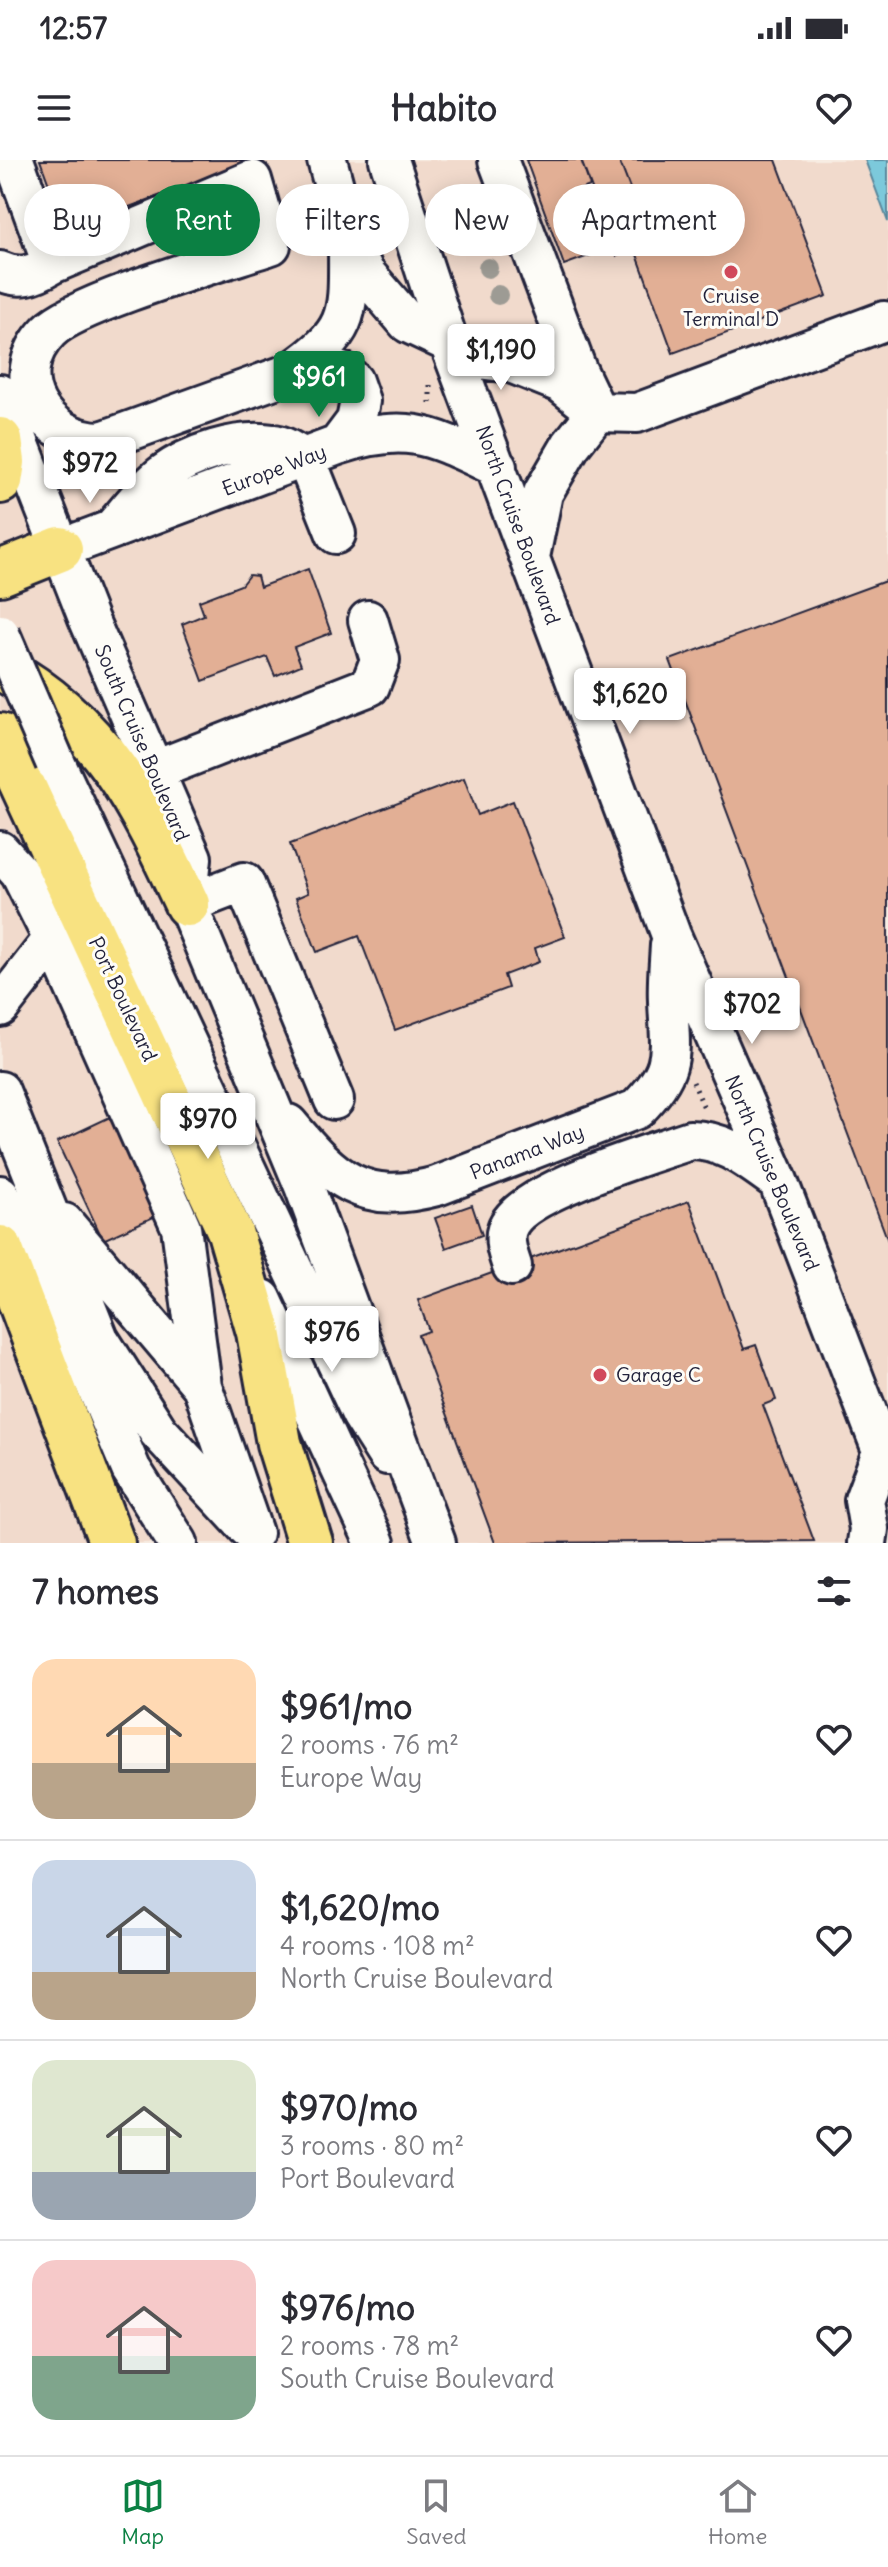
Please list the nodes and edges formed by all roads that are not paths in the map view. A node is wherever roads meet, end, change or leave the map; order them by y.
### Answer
1 (14, 160) edge
2 (327, 160) edge
3 (389, 160) edge
4 (498, 160) edge
5 (333, 184) edge
6 (348, 256) edge
7 (357, 256) edge
8 (52, 264) junction
9 (0, 271) edge
10 (884, 321) dead end
11 (448, 340) junction
12 (288, 374) junction
13 (0, 394) edge
14 (597, 412) junction
15 (0, 440) edge
16 (322, 452) junction
17 (497, 467) junction
18 (0, 481) edge
19 (126, 525) junction
20 (336, 534) dead end
21 (60, 549) junction
22 (530, 560) junction
23 (0, 573) edge
24 (88, 618) junction
25 (368, 620) dead end
26 (0, 634) edge
27 (0, 667) edge
28 (4, 744) edge
29 (153, 771) junction
30 (0, 851) edge
31 (187, 904) junction
32 (671, 935) junction
33 (53, 939) junction
34 (0, 1007) edge
35 (0, 1091) edge
36 (334, 1100) dead end
37 (268, 1101) junction
38 (778, 1181) junction
39 (0, 1195) edge
40 (42, 1198) junction
41 (230, 1232) junction
42 (0, 1248) edge
43 (512, 1266) dead end
44 (202, 1386) junction
45 (279, 1443) junction
46 (885, 1459) edge
47 (299, 1530) edge
48 (432, 1534) edge
49 (249, 1538) edge
50 (112, 1543) edge
51 (178, 1543) edge
52 (375, 1543) edge
53 (867, 1543) edge

1 - 8 street
2 - 5 street
3 - 11 street, North Cruise Boulevard
4 - 14 street
6 - 12 street
7 - 11 street
8 - 9 street
8 - 12 street
10 - 14 street
11 - 14 street
11 - 17 street, North Cruise Boulevard
12 - 16 street
13 - 21 street, South Cruise Boulevard
14 - 22 street
15 - 18 main road
16 - 17 street, Europe Way
16 - 19 street, Europe Way
16 - 20 street
17 - 22 street, North Cruise Boulevard
19 - 21 street, Europe Way
19 - 24 street
21 - 23 main road
21 - 24 street, South Cruise Boulevard
22 - 32 street, North Cruise Boulevard
24 - 29 street, South Cruise Boulevard
25 - 29 street
26 - 48 street, bridge
27 - 31 main road
28 - 41 main road, Port Boulevard
29 - 31 street, South Cruise Boulevard
30 - 33 street
31 - 36 street
31 - 37 street, South Cruise Boulevard
32 - 37 street, Panama Way
32 - 38 street, North Cruise Boulevard
33 - 34 street
33 - 44 street
35 - 40 street
37 - 48 street, South Cruise Boulevard
38 - 43 street
38 - 46 street, North Cruise Boulevard
39 - 51 street
40 - 44 street
40 - 49 street
41 - 45 main road, Port Boulevard
41 - 52 street
42 - 50 main road
44 - 49 street
45 - 47 main road, Port Boulevard
45 - 49 street
46 - 53 street

